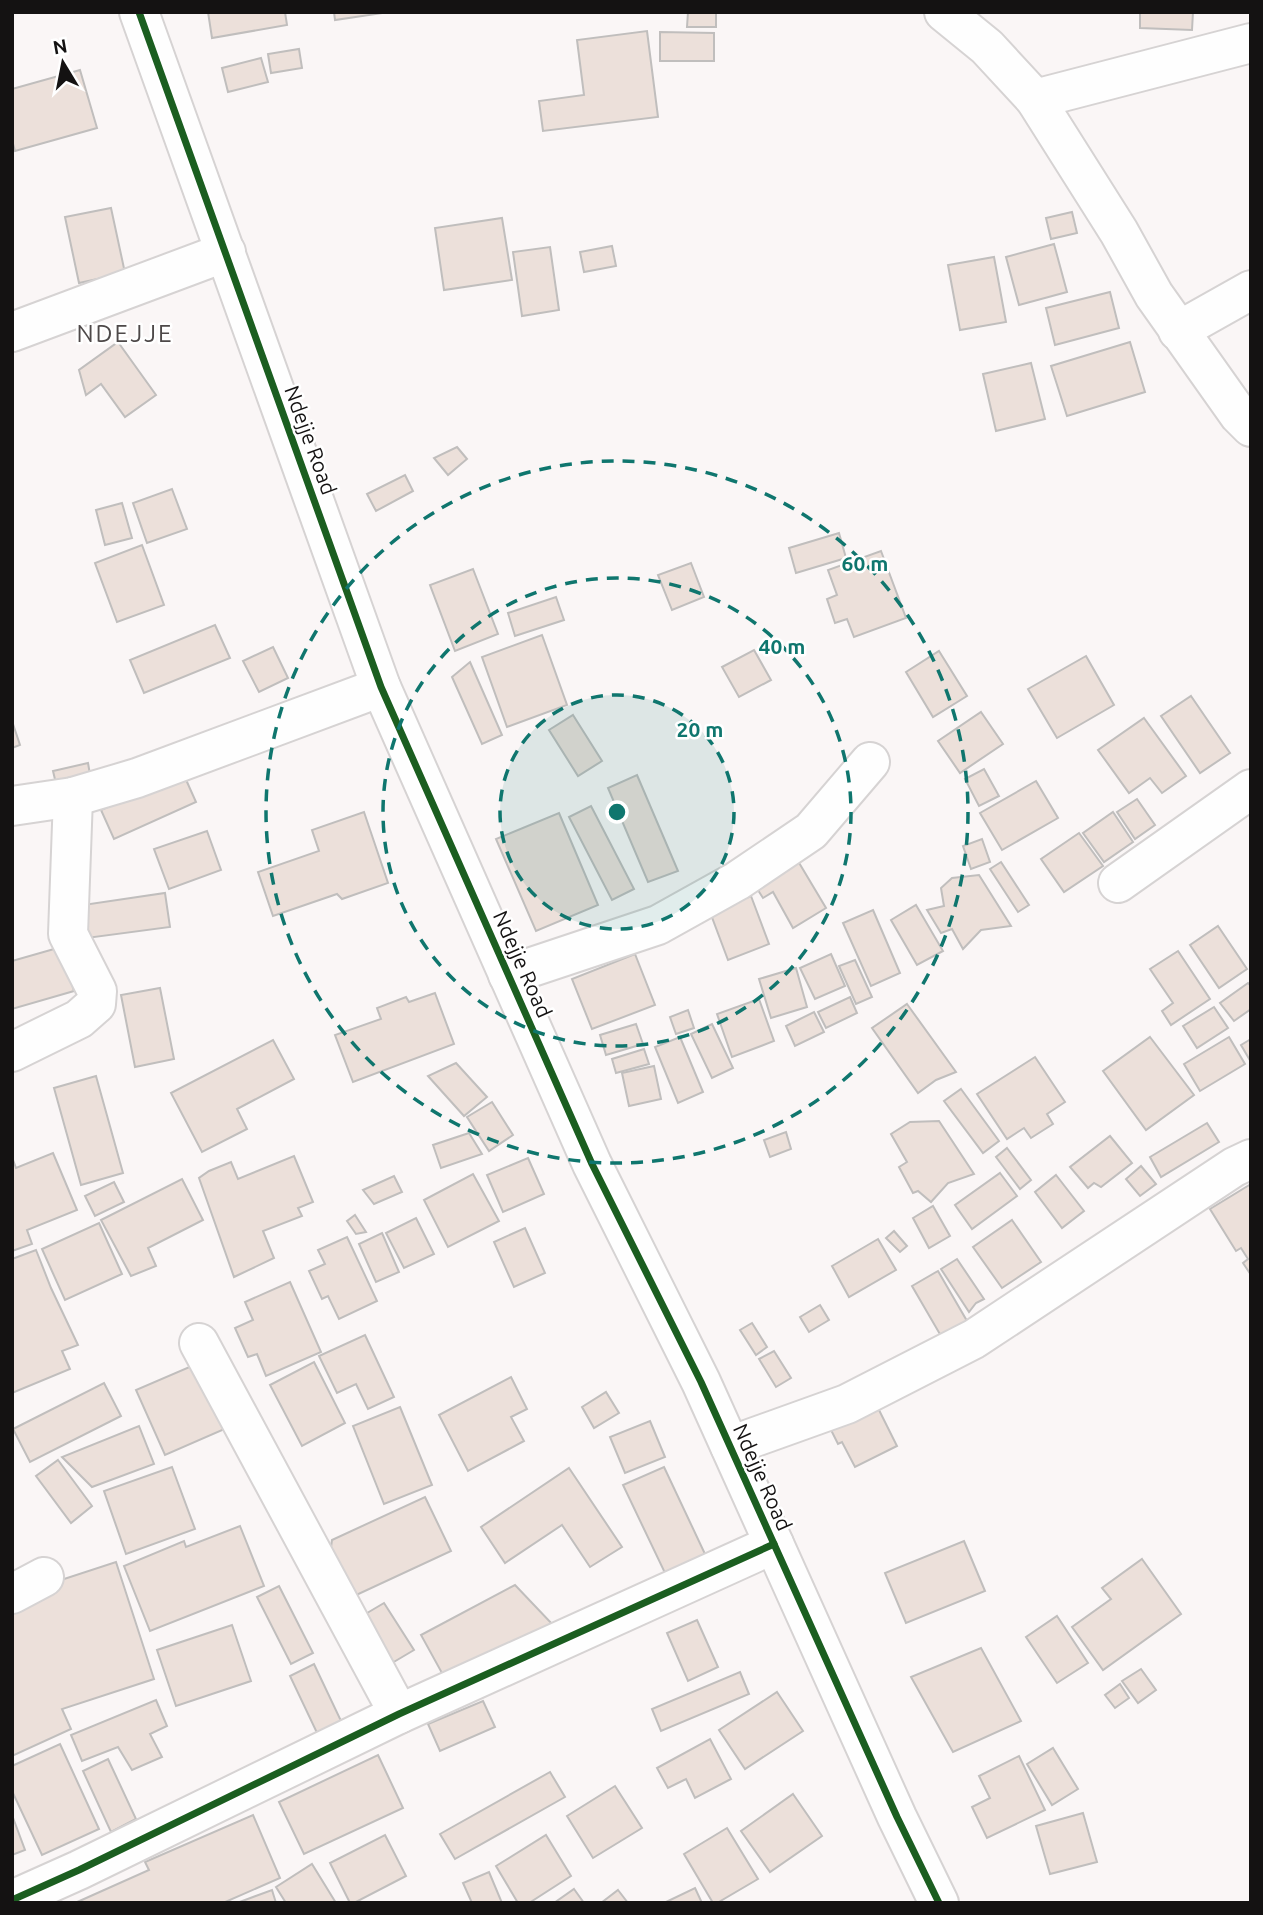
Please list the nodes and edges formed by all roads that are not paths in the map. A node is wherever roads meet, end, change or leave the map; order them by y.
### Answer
1 (139, 12) edge
2 (944, 12) edge
3 (1251, 43) edge
4 (1035, 99) junction
5 (226, 252) junction
6 (1251, 290) edge
7 (1178, 331) junction
8 (12, 332) edge
9 (1251, 427) edge
10 (381, 687) junction
11 (870, 762) dead end
12 (1251, 789) edge
13 (73, 797) junction
14 (12, 806) edge
15 (1118, 883) dead end
16 (508, 975) junction
17 (12, 1052) edge
18 (1251, 1159) edge
19 (198, 1343) dead end
20 (730, 1446) junction
21 (774, 1544) junction
22 (399, 1714) junction
23 (12, 1900) edge
24 (939, 1903) edge

1 - 5 street, Ndejje Road
2 - 4 street
3 - 4 street
4 - 7 street
5 - 8 street
5 - 10 street, Ndejje Road
6 - 7 street
7 - 9 street
10 - 13 street
10 - 16 street, Ndejje Road
11 - 16 street
12 - 15 street
13 - 14 street
13 - 17 street
16 - 20 street, Ndejje Road
18 - 20 street
19 - 22 street
20 - 21 street, Ndejje Road
21 - 22 street
21 - 24 street, Ndejje Road
22 - 23 street

